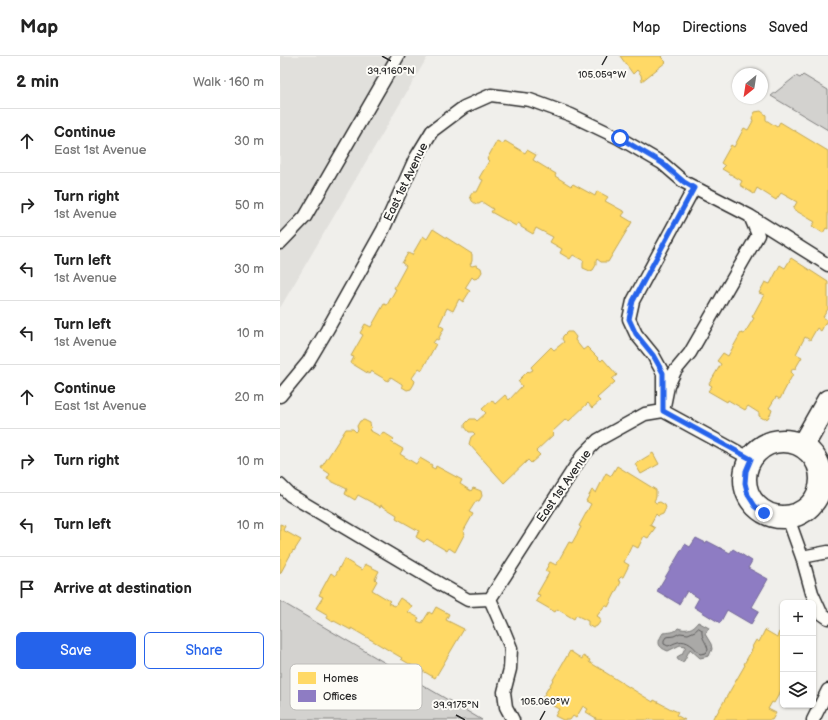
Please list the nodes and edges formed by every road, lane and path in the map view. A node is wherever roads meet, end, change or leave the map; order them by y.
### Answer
1 (398, 56) edge
2 (694, 188) junction
3 (750, 216) junction
4 (280, 243) edge
5 (828, 265) edge
6 (280, 396) edge
7 (828, 401) edge
8 (663, 411) junction
9 (803, 445) junction
10 (751, 459) junction
11 (280, 485) edge
12 (788, 518) junction
13 (828, 552) edge
14 (802, 557) junction
15 (490, 599) junction
16 (828, 618) edge
17 (828, 690) edge
18 (513, 720) edge
19 (813, 720) edge

1 - 4 lane
2 - 3 lane, East 1st Avenue
2 - 6 lane, East 1st Avenue
2 - 8 lane
3 - 5 lane, East 1st Avenue
3 - 8 lane
7 - 9 street
8 - 10 lane
8 - 15 lane, East 1st Avenue
9 - 10 street
9 - 12 street
10 - 12 street
11 - 15 lane
12 - 14 lane
13 - 14 lane
14 - 16 lane
15 - 18 lane
17 - 19 lane

